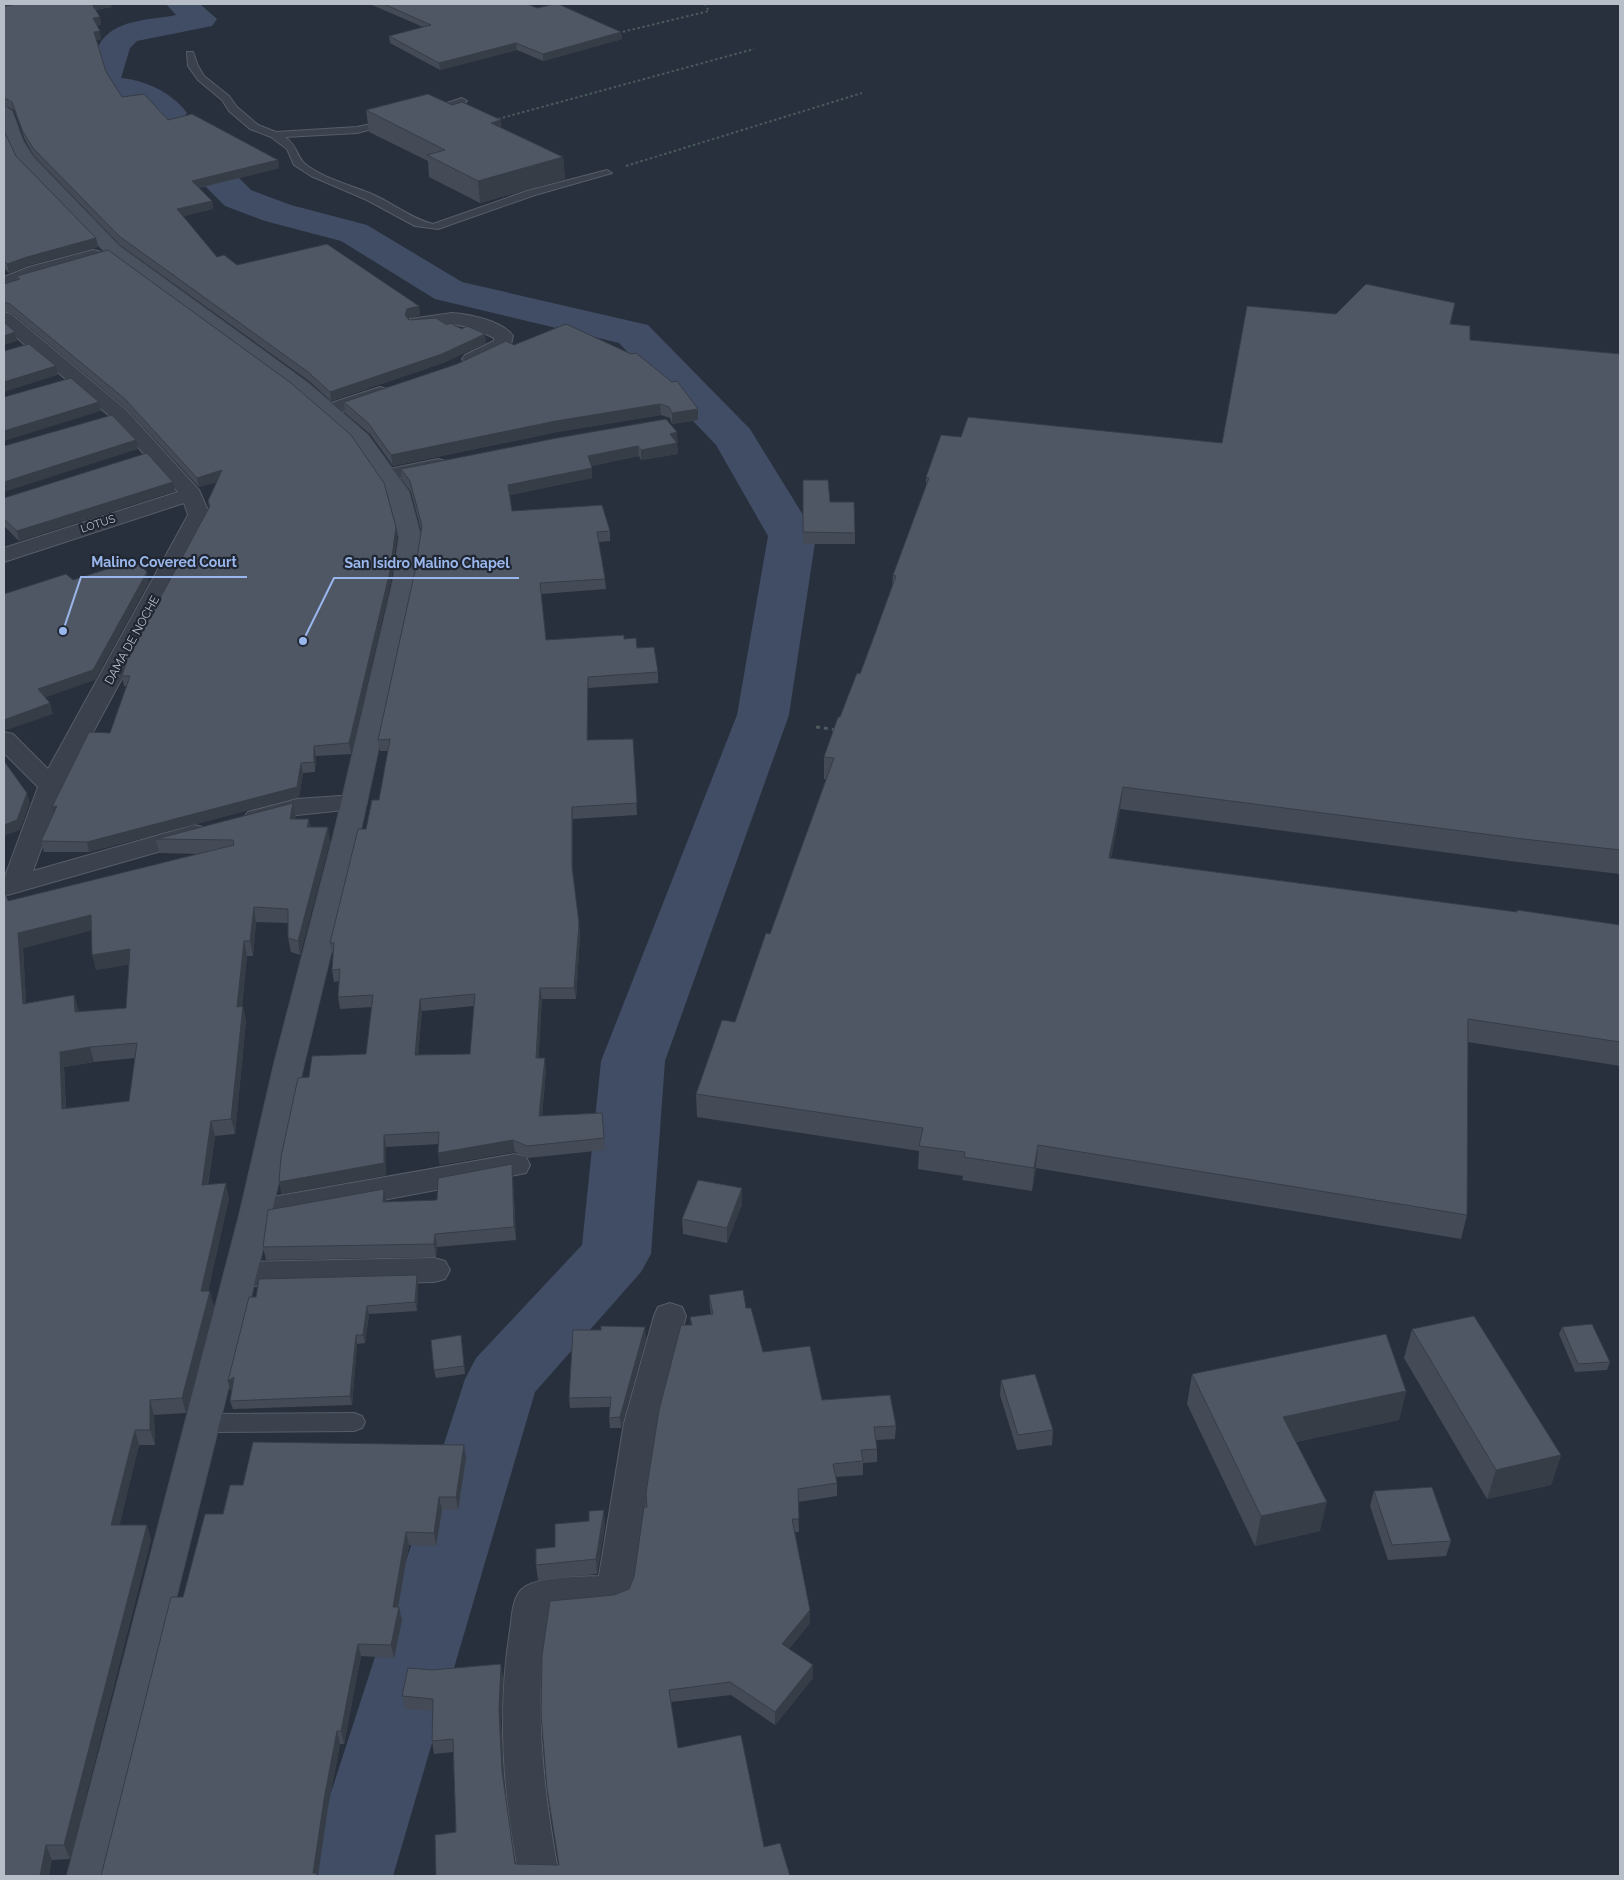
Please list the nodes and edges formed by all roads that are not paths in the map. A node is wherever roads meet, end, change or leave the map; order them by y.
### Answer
1 (190, 54) dead end
2 (462, 101) edge
3 (4, 111) edge
4 (417, 114) edge
5 (399, 119) edge
6 (275, 135) junction
7 (607, 173) road end
8 (118, 254) junction
9 (10, 281) edge
10 (4, 318) edge
11 (417, 323) edge
12 (35, 344) junction
13 (12, 351) edge
14 (459, 365) edge
15 (394, 388) edge
16 (329, 410) junction
17 (454, 462) edge
18 (387, 475) junction
19 (192, 494) junction
20 (4, 555) edge
21 (4, 739) edge
22 (51, 786) junction
23 (354, 803) junction
24 (11, 878) edge
25 (515, 1165) dead end
26 (256, 1212) junction
27 (434, 1270) dead end
28 (240, 1274) junction
29 (670, 1316) dead end
30 (354, 1422) dead end
31 (203, 1423) junction
32 (87, 1876) edge
33 (539, 1876) edge

1 - 6 lane
2 - 4 lane
3 - 8 street
5 - 6 lane
6 - 7 lane
8 - 9 street
8 - 16 street
10 - 12 street, DAMA DE NOCHE
11 - 14 street
12 - 13 street
12 - 19 street, DAMA DE NOCHE
15 - 16 street
16 - 18 street
17 - 18 street
18 - 23 street
19 - 20 street, LOTUS
19 - 22 street, DAMA DE NOCHE
21 - 22 street
22 - 24 street, DAMA DE NOCHE
23 - 24 street
23 - 26 street
25 - 26 street
26 - 28 street
27 - 28 street
28 - 31 street
29 - 33 street
30 - 31 lane
31 - 32 street

